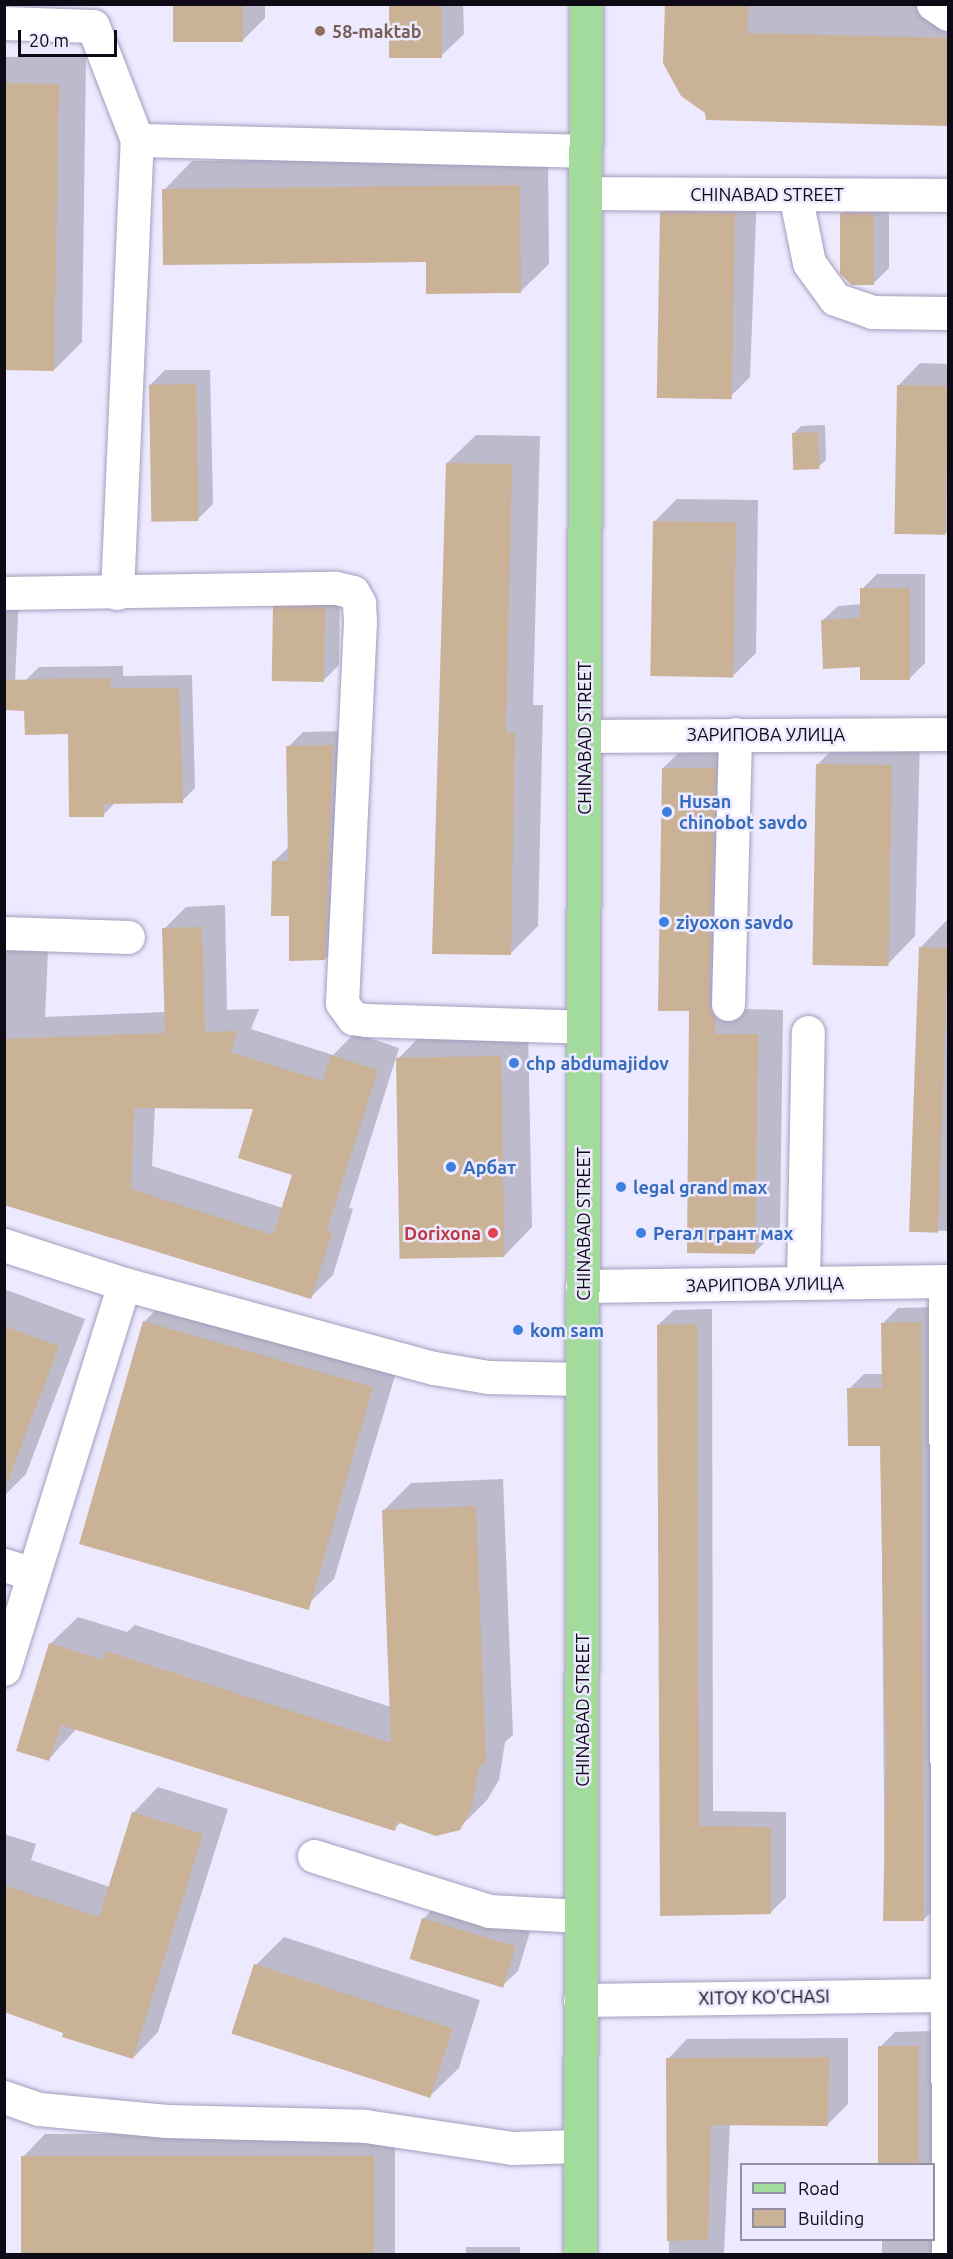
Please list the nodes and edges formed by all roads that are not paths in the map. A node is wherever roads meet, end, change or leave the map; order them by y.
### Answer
1 (586, 4) edge
2 (933, 4) edge
3 (948, 14) edge
4 (92, 15) edge
5 (4, 23) edge
6 (137, 140) junction
7 (585, 151) junction
8 (585, 193) junction
9 (795, 194) junction
10 (948, 195) edge
11 (948, 313) edge
12 (4, 593) edge
13 (117, 593) junction
14 (735, 734) junction
15 (948, 734) edge
16 (584, 736) junction
17 (4, 933) edge
18 (128, 937) dead end
19 (728, 1004) dead end
20 (583, 1027) junction
21 (808, 1032) dead end
22 (4, 1245) edge
23 (947, 1281) edge
24 (803, 1283) junction
25 (124, 1284) junction
26 (582, 1286) junction
27 (582, 1379) junction
28 (19, 1569) edge
29 (4, 1669) edge
30 (314, 1856) dead end
31 (581, 1916) junction
32 (948, 1995) edge
33 (580, 2000) junction
34 (4, 2097) edge
35 (580, 2146) junction
36 (580, 2254) edge
37 (948, 2254) edge

1 - 7 main road, CHINABAD STREET
2 - 3 street
4 - 5 street
4 - 6 street
6 - 7 street
6 - 13 street
7 - 8 main road, CHINABAD STREET
8 - 9 street, CHINABAD STREET
8 - 16 main road, CHINABAD STREET
9 - 10 street, CHINABAD STREET
9 - 11 street
12 - 13 street
13 - 20 street
14 - 15 street, ЗАРИПОВА УЛИЦА
14 - 16 street, ЗАРИПОВА УЛИЦА
14 - 19 street
16 - 20 main road, CHINABAD STREET
17 - 18 street
20 - 26 main road, CHINABAD STREET
21 - 24 street
22 - 25 street
23 - 24 street, ЗАРИПОВА УЛИЦА
23 - 32 street
24 - 26 street, ЗАРИПОВА УЛИЦА
25 - 27 street
25 - 28 street
26 - 27 main road, CHINABAD STREET
27 - 31 main road, CHINABAD STREET
28 - 29 street
30 - 31 street
31 - 33 main road, CHINABAD STREET
32 - 33 street, XITOY KO'CHASI
32 - 37 street
33 - 35 main road, CHINABAD STREET
34 - 35 street
35 - 36 main road, CHINABAD STREET

